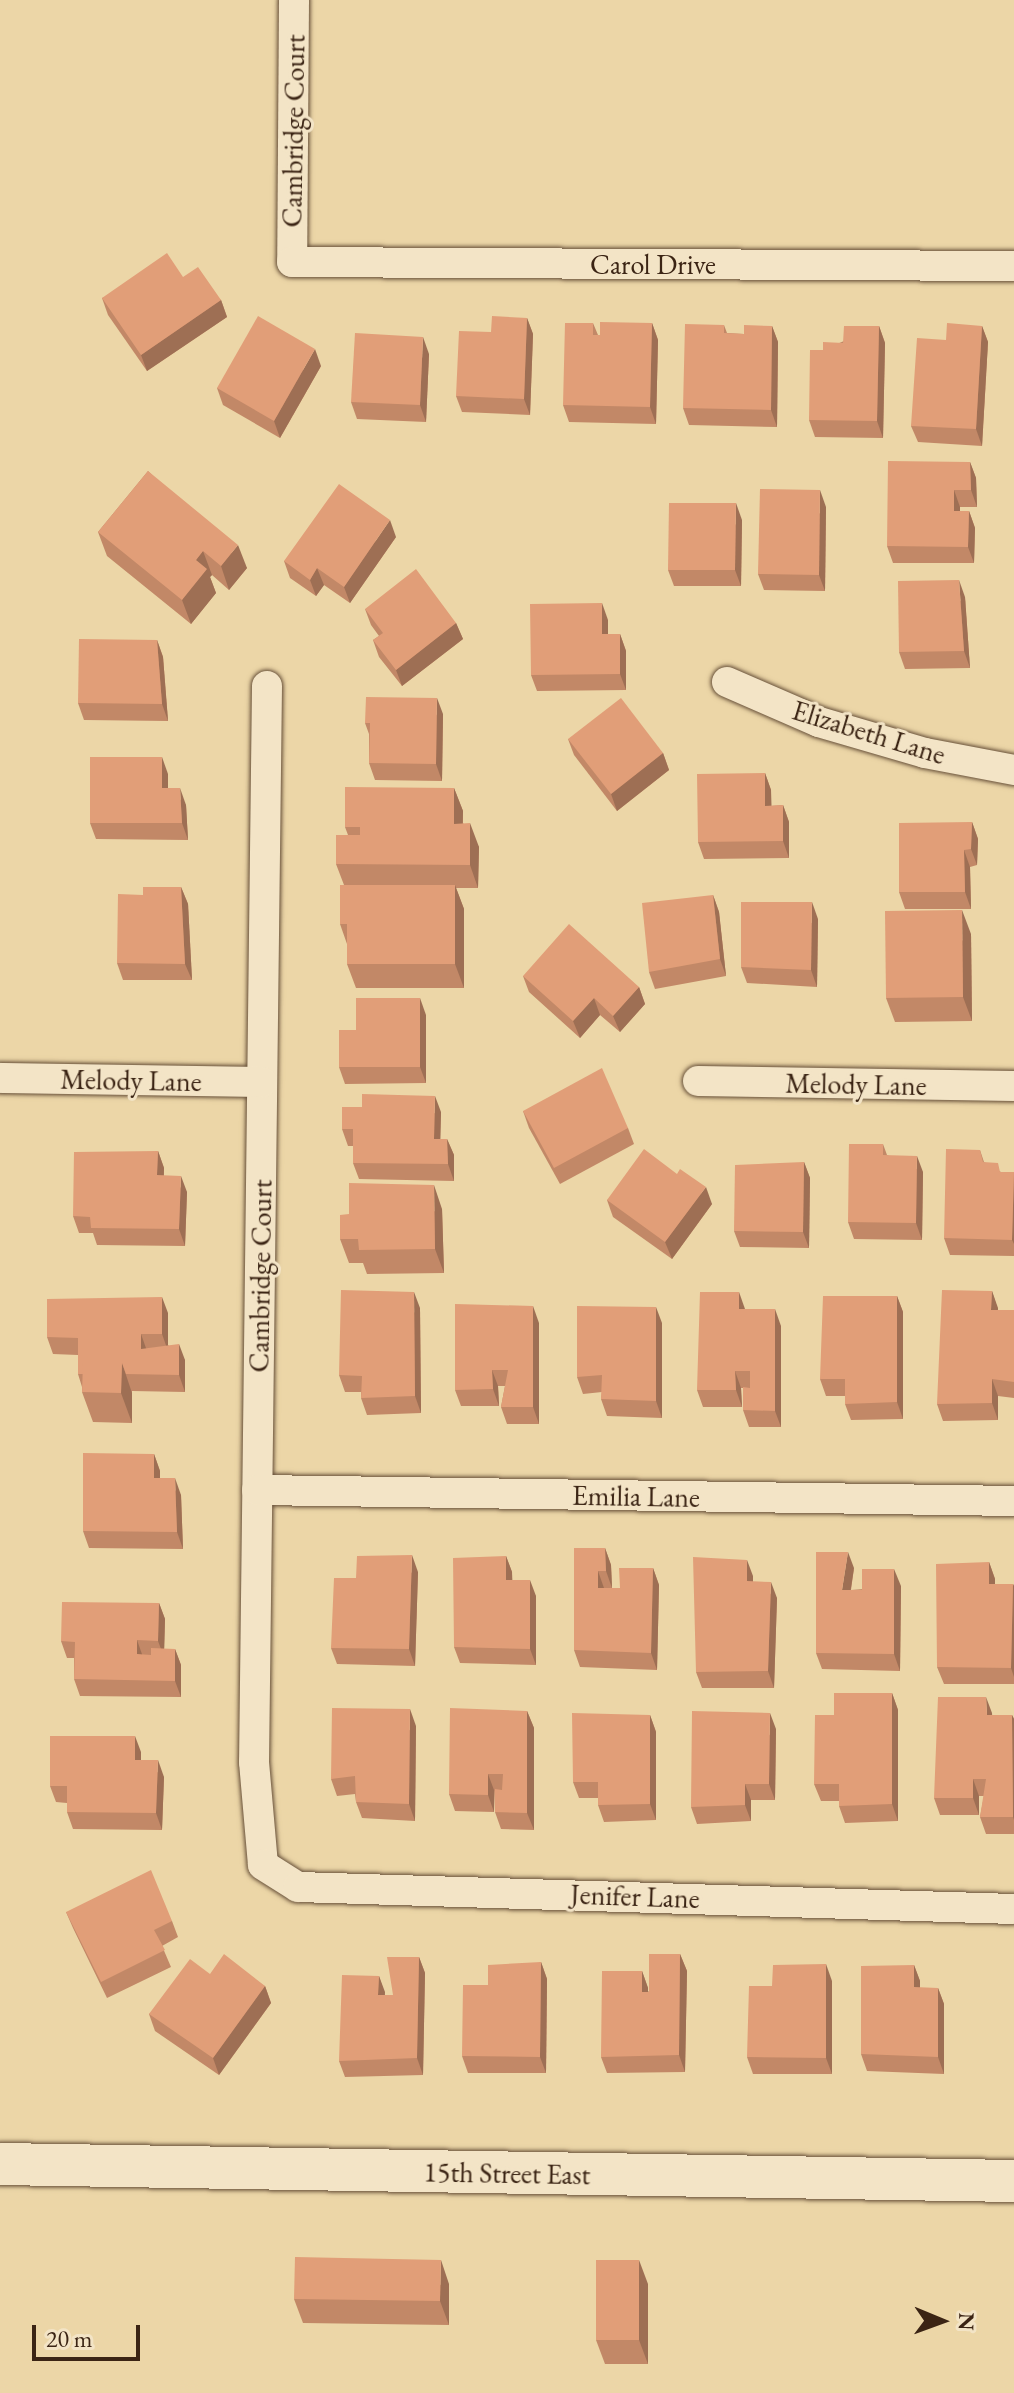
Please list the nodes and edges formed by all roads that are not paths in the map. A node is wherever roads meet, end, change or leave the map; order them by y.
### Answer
1 (294, 0) edge
2 (292, 262) joint
3 (1014, 266) edge
4 (727, 682) dead end
5 (267, 686) dead end
6 (1014, 770) edge
7 (0, 1078) edge
8 (698, 1081) dead end
9 (262, 1082) junction
10 (1014, 1086) edge
11 (257, 1490) junction
12 (1014, 1501) edge
13 (263, 1865) joint
14 (1014, 1909) edge
15 (0, 2164) edge
16 (1014, 2181) edge

1 - 2 street, Cambridge Court
2 - 3 street, Carol Drive
4 - 6 street, Elizabeth Lane
5 - 9 street, Cambridge Court
7 - 9 street, Melody Lane
8 - 10 street, Melody Lane
9 - 11 street, Cambridge Court
11 - 12 street, Emilia Lane
11 - 13 street, Cambridge Court
13 - 14 street, Jenifer Lane
15 - 16 street, 15th Street East

